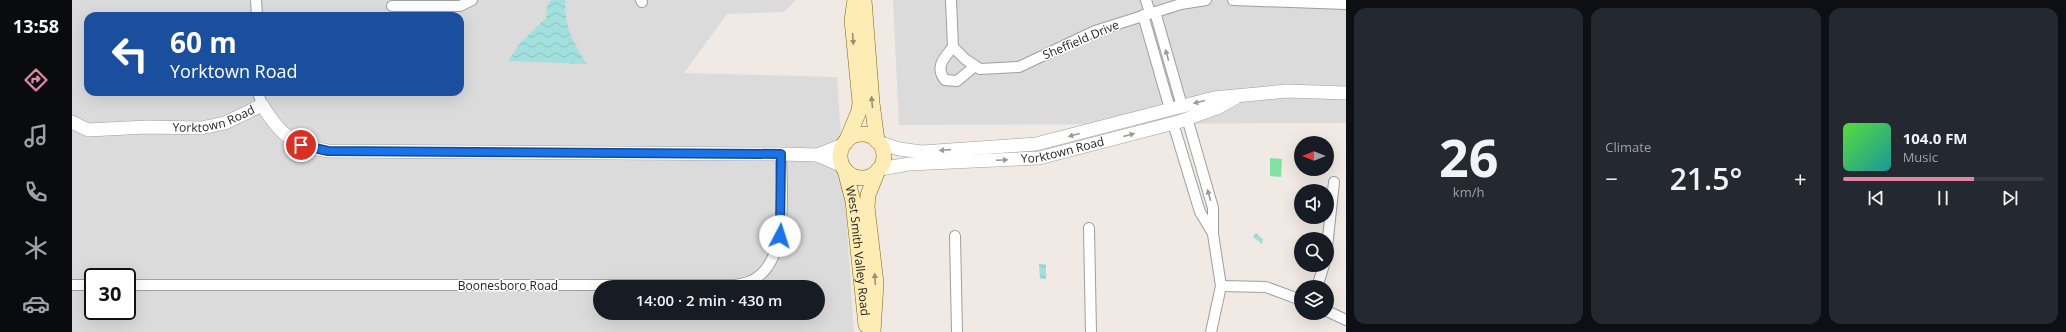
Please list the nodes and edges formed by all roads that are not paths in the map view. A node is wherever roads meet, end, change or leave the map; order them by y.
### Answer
1 (256, 0) edge
2 (472, 0) edge
3 (855, 0) edge
4 (864, 0) edge
5 (951, 0) edge
6 (1146, 0) edge
7 (1206, 0) edge
8 (1233, 0) edge
9 (1346, 4) edge
10 (392, 6) dead end
11 (257, 12) edge
12 (1149, 13) junction
13 (953, 47) junction
14 (978, 68) junction
15 (1346, 93) edge
16 (259, 96) edge
17 (1238, 97) junction
18 (262, 105) junction
19 (1176, 108) junction
20 (1187, 118) junction
21 (72, 122) edge
22 (1173, 123) junction
23 (878, 141) junction
24 (845, 143) junction
25 (781, 154) junction
26 (817, 155) junction
27 (844, 168) junction
28 (879, 169) junction
29 (1334, 182) dead end
30 (1089, 228) dead end
31 (1329, 232) edge
32 (1213, 234) junction
33 (955, 236) dead end
34 (72, 285) edge
35 (84, 285) edge
36 (136, 285) edge
37 (1221, 286) junction
38 (1294, 297) edge
39 (1334, 314) edge
40 (1346, 320) edge
41 (868, 332) edge
42 (873, 332) edge
43 (957, 332) edge
44 (1091, 332) edge
45 (1211, 332) edge

1 - 11 street
2 - 10 street
3 -> 24 main road
23 -> 4 main road
5 - 13 street
6 - 12 street
7 - 12 street, Sheffield Drive
8 - 9 street
12 - 14 street, Sheffield Drive
12 - 19 street
13 - 14 street
13 - 14 street
15 - 17 street, Yorktown Road
16 - 18 street
17 -> 19 street, Yorktown Road
17 - 20 street, Yorktown Road
18 - 21 street, Yorktown Road
18 - 25 street, Yorktown Road
19 -> 23 street, Yorktown Road
20 - 22 street, Yorktown Road
32 -> 20 street
28 -> 22 street, Yorktown Road
22 - 32 street
23 - 24 main road
23 - 28 main road
24 - 26 street, Yorktown Road
24 - 27 main road
25 - 26 street, Yorktown Road
25 - 36 street, Boonesboro Road
26 - 27 street, Yorktown Road
27 - 28 main road
27 - 41 main road, West Smith Valley Road
42 -> 28 main road, West Smith Valley Road
29 - 31 street
30 - 44 street
32 - 37 street
33 - 43 street
34 - 35 street
37 - 38 street
37 - 45 street
39 - 40 street

